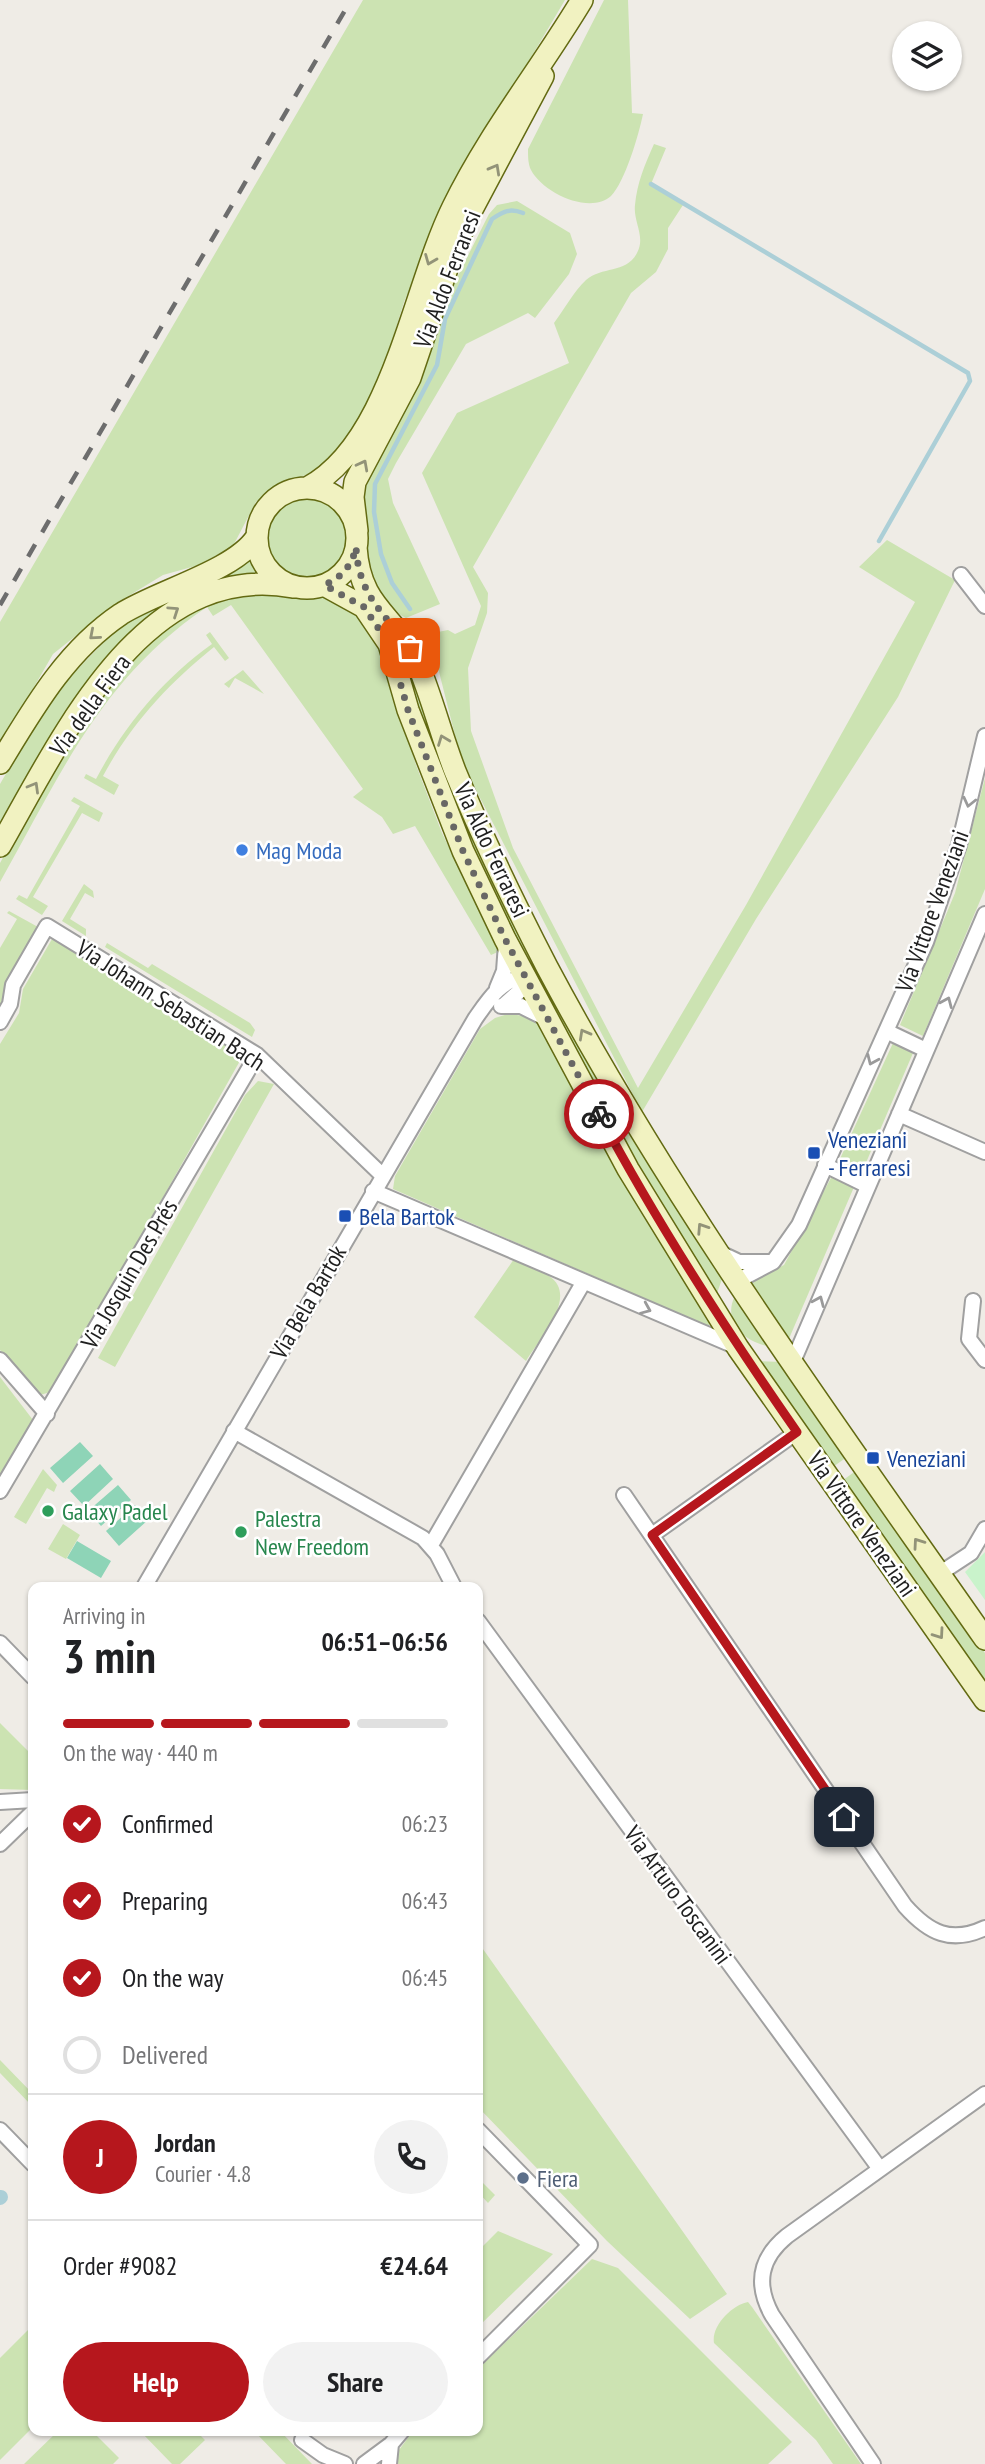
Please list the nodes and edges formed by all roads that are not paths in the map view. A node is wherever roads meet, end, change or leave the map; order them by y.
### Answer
1 (582, 0) edge
2 (562, 32) junction
3 (307, 488) junction
4 (256, 538) junction
5 (357, 539) junction
6 (961, 575) dead end
7 (324, 585) junction
8 (293, 587) junction
9 (985, 606) edge
10 (984, 744) edge
11 (0, 763) edge
12 (0, 846) edge
13 (985, 914) edge
14 (505, 939) junction
15 (546, 964) junction
16 (525, 976) junction
17 (496, 990) junction
18 (504, 1005) junction
19 (475, 1019) junction
20 (549, 1021) junction
21 (0, 1022) edge
22 (886, 1031) junction
23 (926, 1050) junction
24 (257, 1055) junction
25 (899, 1114) junction
26 (985, 1152) edge
27 (825, 1165) junction
28 (382, 1175) junction
29 (868, 1186) junction
30 (373, 1191) junction
31 (718, 1252) junction
32 (773, 1262) junction
33 (583, 1283) junction
34 (738, 1283) junction
35 (973, 1301) dead end
36 (719, 1316) junction
37 (738, 1348) junction
38 (787, 1357) junction
39 (0, 1360) edge
40 (985, 1360) edge
41 (47, 1414) junction
42 (234, 1431) junction
43 (797, 1432) junction
44 (860, 1460) junction
45 (830, 1478) junction
46 (0, 1491) edge
47 (624, 1495) dead end
48 (985, 1529) edge
49 (652, 1535) junction
50 (431, 1545) junction
51 (939, 1574) junction
52 (147, 1582) edge
53 (451, 1582) edge
54 (483, 1628) edge
55 (985, 1639) edge
56 (0, 1643) edge
57 (28, 1672) edge
58 (984, 1695) edge
59 (28, 1800) edge
60 (0, 1802) edge
61 (28, 1817) edge
62 (0, 1844) edge
63 (985, 1928) edge
64 (985, 2094) edge
65 (0, 2130) edge
66 (483, 2135) edge
67 (28, 2159) edge
68 (880, 2169) junction
69 (483, 2352) edge
70 (299, 2436) edge
71 (299, 2436) edge
72 (398, 2436) edge
73 (391, 2444) junction
74 (322, 2464) edge
75 (345, 2464) edge
76 (364, 2464) edge
77 (389, 2464) edge
78 (873, 2464) edge

1 - 2 main road, Via Aldo Ferraresi
2 -> 3 main road, Via Aldo Ferraresi
5 -> 2 main road, Via Aldo Ferraresi
3 - 4 main road, Via Aldo Ferraresi
3 - 5 main road, Via Aldo Ferraresi
4 - 8 main road
4 -> 11 main road, Via della Fiera
5 - 7 main road
15 -> 5 main road, Via Aldo Ferraresi
6 - 9 street
7 - 8 main road
7 - 14 main road, Via Aldo Ferraresi
12 -> 8 main road, Via della Fiera
10 -> 22 street, Via Vittore Veneziani
23 -> 13 street, Via Vittore Veneziani
14 - 16 main road, Via Aldo Ferraresi
14 - 17 street, Via Bela Bartok
15 - 16 main road
31 -> 15 main road, Via Aldo Ferraresi
16 - 17 street, Via Bela Bartok
16 - 18 street
16 - 20 main road, Via Aldo Ferraresi
17 - 19 street, Via Bela Bartok
18 - 19 street
18 - 20 street
19 - 28 street, Via Bela Bartok
20 - 36 main road, Via Aldo Ferraresi
21 - 24 street, Via Johann Sebastian Bach
22 - 23 street
22 -> 27 street, Via Vittore Veneziani
23 - 25 street, Via Vittore Veneziani
24 - 28 street, Via Johann Sebastian Bach
24 - 41 street, Via Josquin Des Prés
25 - 26 street
25 - 29 street, Via Vittore Veneziani
27 - 29 street
27 - 32 street, Via Vittore Veneziani
28 - 30 street, Via Bela Bartok
38 -> 29 street, Via Vittore Veneziani
30 - 33 street
30 - 42 street, Via Bela Bartok
31 - 32 street
31 - 34 main road, Via Aldo Ferraresi
32 - 34 street, Via Vittore Veneziani
33 -> 37 street
33 - 50 street
34 - 36 main road
34 - 38 main road, Via Vittore Veneziani
35 - 40 street
36 - 37 main road, Via Vittore Veneziani
37 - 38 main road, Via Vittore Veneziani
37 - 43 main road, Via Vittore Veneziani
38 - 44 main road, Via Vittore Veneziani
39 - 41 street
41 - 46 street, Via Josquin Des Prés
42 - 50 street
42 - 52 street, Via Bela Bartok
43 - 45 main road, Via Vittore Veneziani
43 - 49 street
44 - 45 main road
51 -> 44 main road, Via Vittore Veneziani
45 -> 58 main road, Via Vittore Veneziani
47 - 49 street
48 - 51 street
49 - 63 street
50 - 53 street
51 - 55 main road, Via Vittore Veneziani
54 - 68 street, Via Arturo Toscanini
56 - 57 street
59 - 60 street
61 - 62 street
64 - 68 street
65 - 67 street
66 - 69 street
68 - 78 street
70 - 74 street
71 - 75 street
72 - 73 street
73 - 76 street
73 - 77 street

